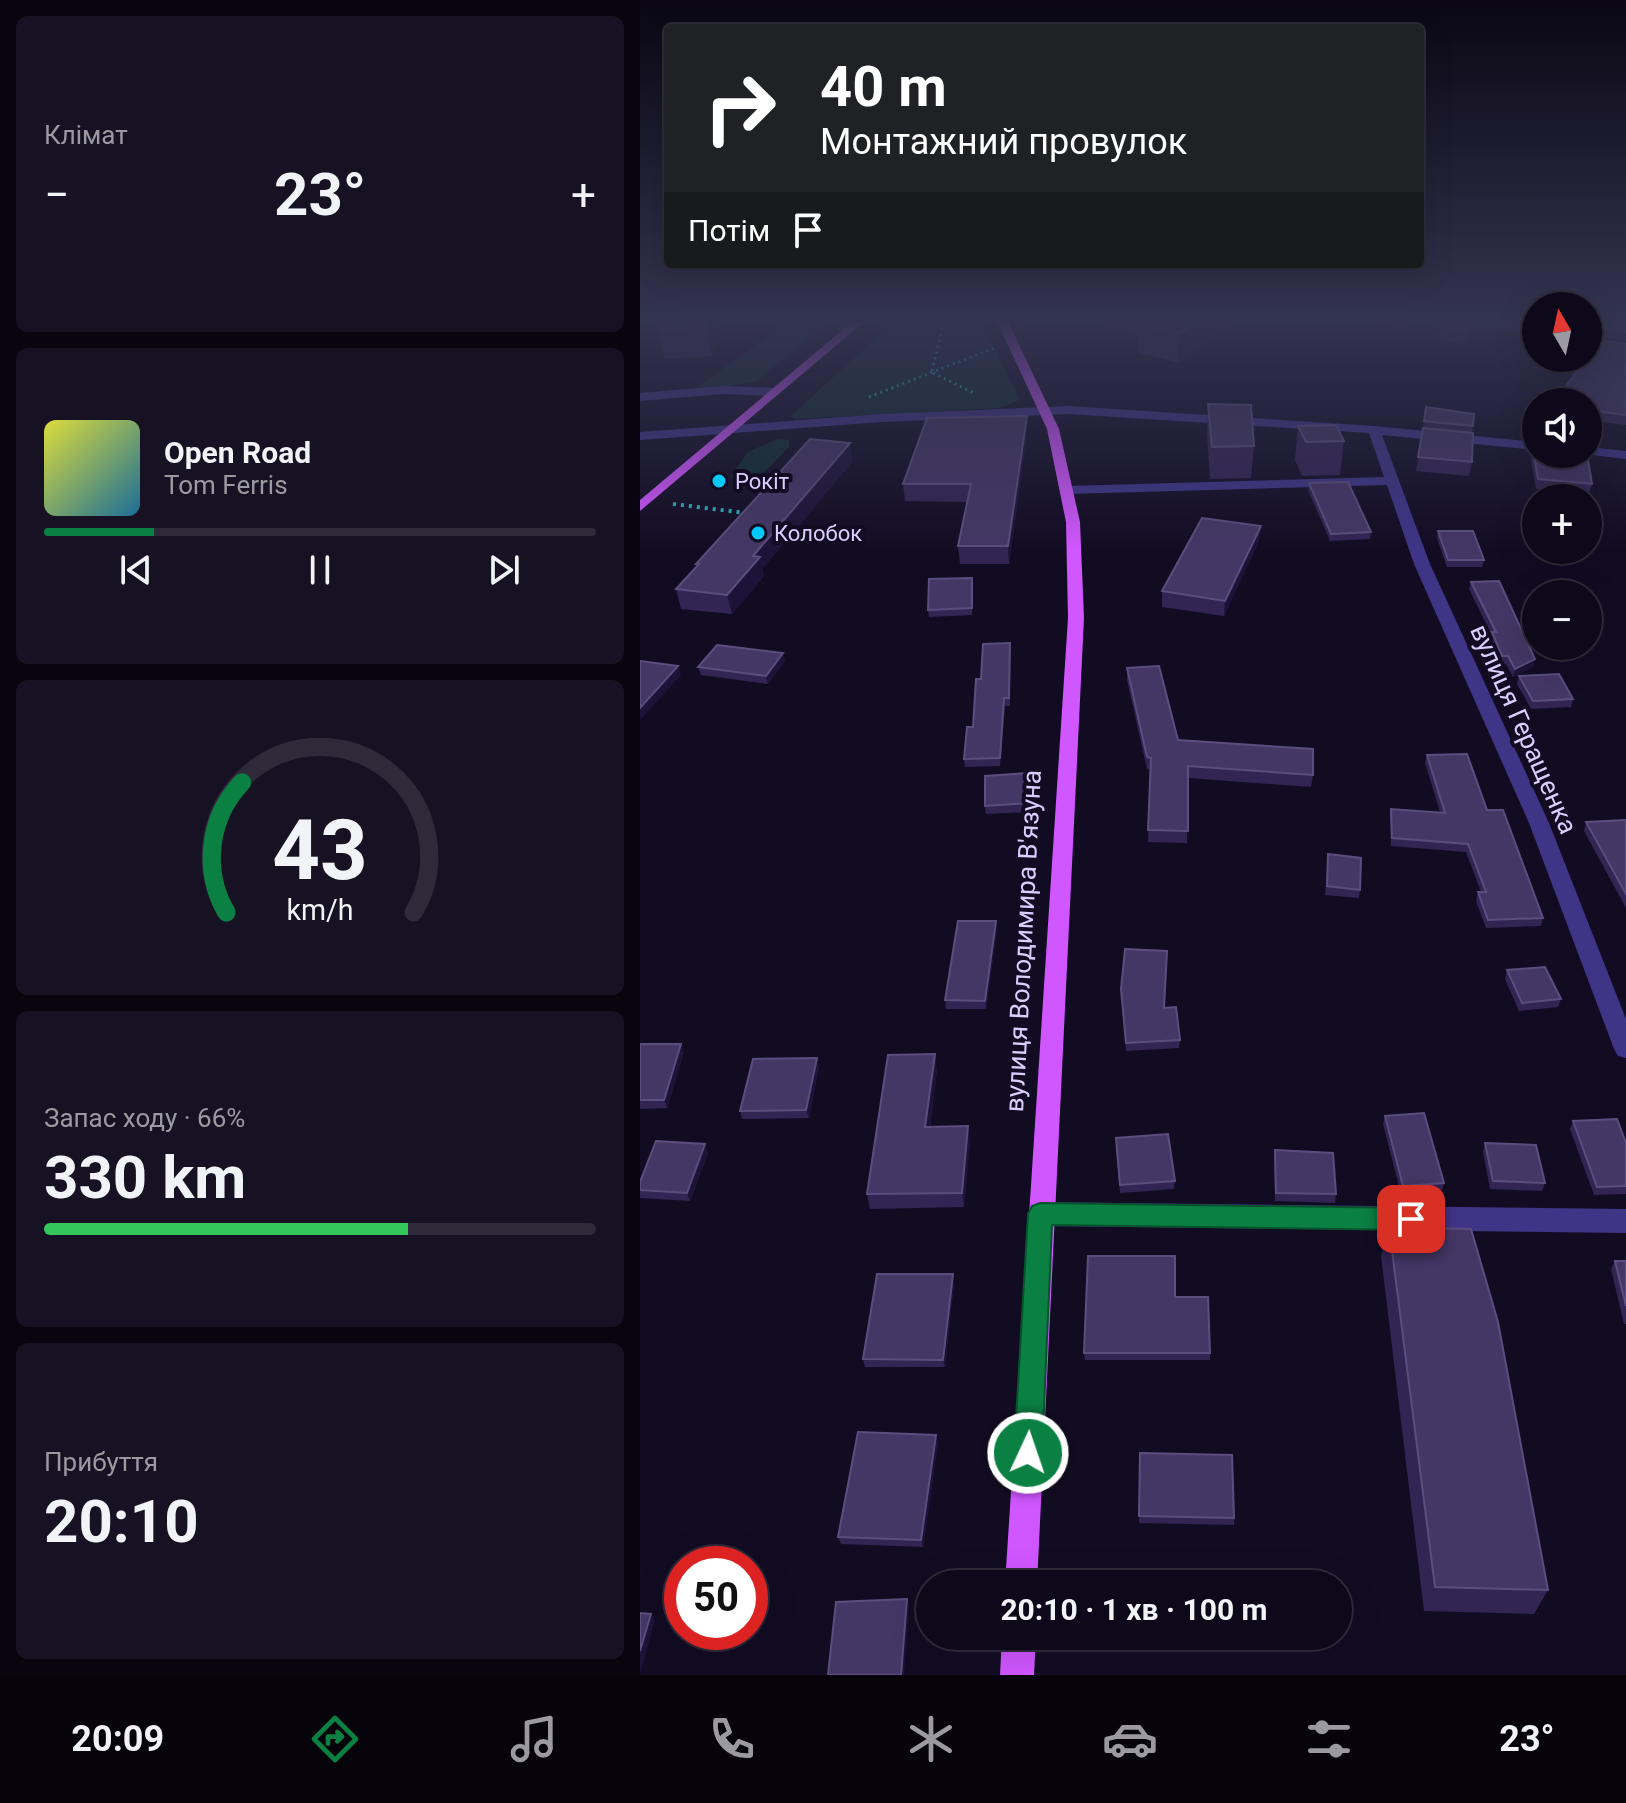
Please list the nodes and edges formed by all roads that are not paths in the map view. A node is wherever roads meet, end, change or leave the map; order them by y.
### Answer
1 (661, 395) edge
2 (770, 395) edge
3 (1036, 395) edge
4 (640, 397) edge
5 (1044, 411) junction
6 (732, 427) junction
7 (1374, 430) junction
8 (640, 436) edge
9 (1522, 445) edge
10 (1602, 452) edge
11 (1626, 455) edge
12 (1394, 481) junction
13 (1067, 490) junction
14 (644, 504) edge
15 (1626, 1049) edge
16 (1040, 1214) junction
17 (1626, 1221) edge
18 (1022, 1570) edge
19 (1018, 1650) edge
20 (1017, 1675) edge

1 - 4 street
2 - 6 main road
3 - 5 main road, вулиця Володимира В'язуна
5 - 6 street
5 - 7 street
5 - 13 main road, вулиця Володимира В'язуна
6 - 8 street
6 - 14 main road
7 - 9 street
7 - 12 street, вулиця Геращенка
10 - 11 street
12 - 13 street
12 - 15 street, вулиця Геращенка
13 - 16 main road, вулиця Володимира В'язуна
16 - 17 street
16 - 18 main road, вулиця Володимира В'язуна
19 - 20 main road

